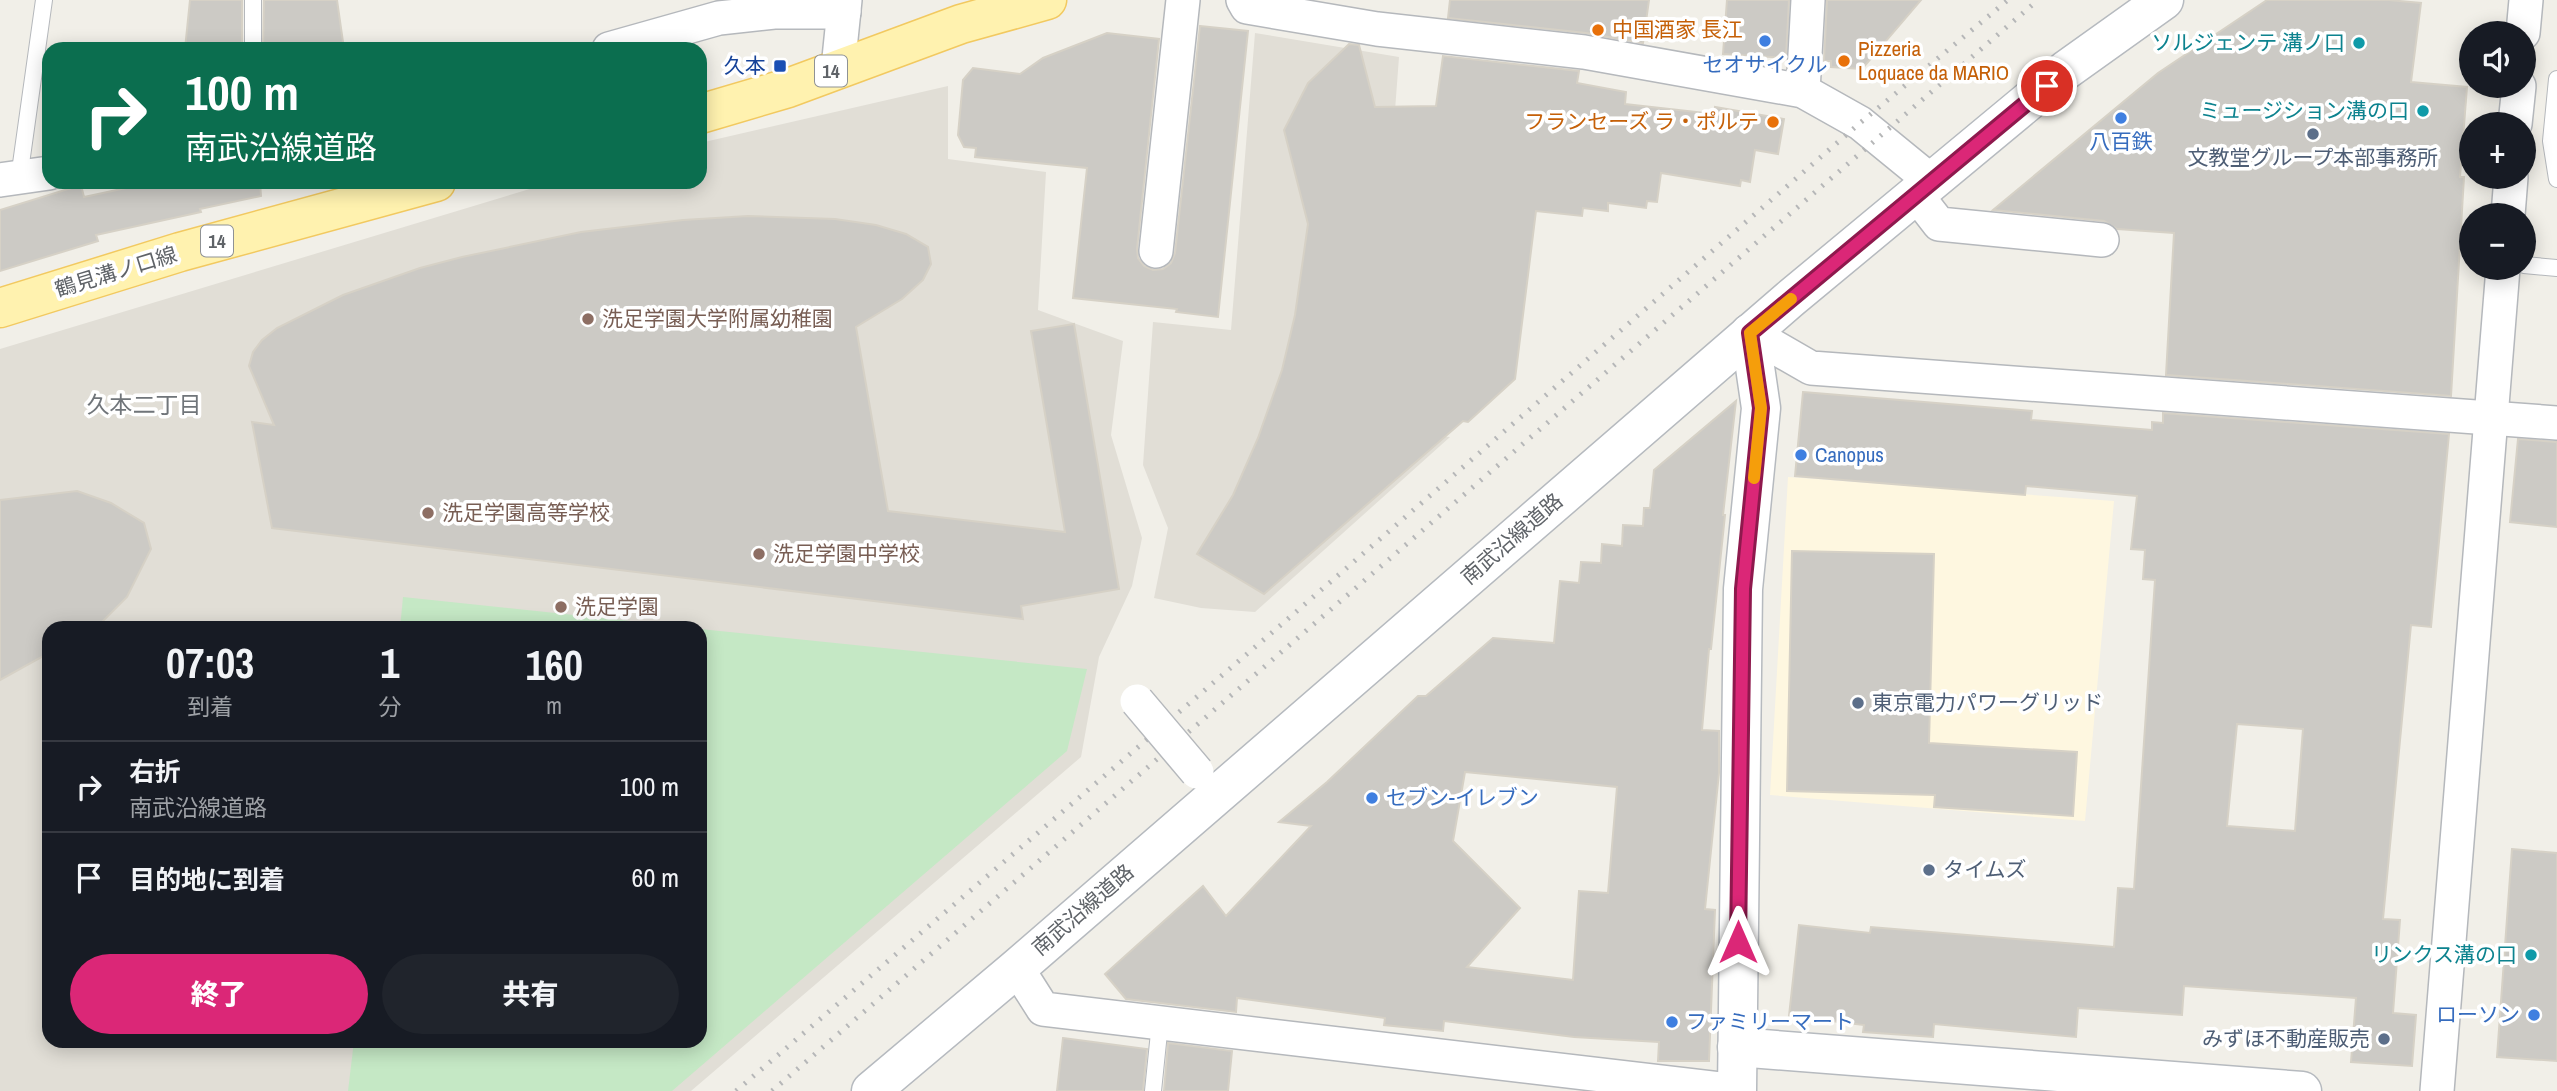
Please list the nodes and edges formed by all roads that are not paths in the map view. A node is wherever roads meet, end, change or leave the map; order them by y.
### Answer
1 (44, 0) edge
2 (253, 0) edge
3 (1047, 0) edge
4 (1183, 0) edge
5 (1243, 0) edge
6 (1808, 0) edge
7 (2164, 0) edge
8 (2526, 0) edge
9 (845, 6) edge
10 (2524, 21) edge
11 (253, 42) edge
12 (634, 42) edge
13 (838, 68) junction
14 (2557, 79) edge
15 (1803, 91) junction
16 (707, 112) edge
17 (23, 177) edge
18 (2557, 179) edge
19 (1923, 187) junction
20 (410, 189) edge
21 (2102, 240) dead end
22 (1156, 251) dead end
23 (2536, 266) edge
24 (2557, 268) edge
25 (2502, 280) edge
26 (0, 308) edge
27 (1750, 333) junction
28 (2490, 417) junction
29 (2557, 423) edge
30 (1137, 701) dead end
31 (1197, 772) dead end
32 (1017, 968) junction
33 (1160, 1023) junction
34 (1737, 1047) junction
35 (871, 1091) edge
36 (1153, 1091) edge
37 (1737, 1091) edge
38 (2302, 1091) edge
39 (2437, 1091) edge

1 - 17 lane
2 - 11 lane
3 - 13 main road, 14
4 - 22 street
5 - 15 street
6 - 15 street
7 - 19 street, 南武沿線道路
8 - 10 street
9 - 12 street
9 - 13 street
13 - 16 main road, 14
14 - 18 lane
15 - 19 street
19 - 21 street
19 - 27 street, 南武沿線道路
20 - 26 main road, 鶴見溝ノ口線 / 14
23 - 24 lane
25 - 28 street
27 - 28 street
27 - 32 street, 南武沿線道路
27 - 34 street
28 - 29 street
28 - 39 street
30 - 31 street, bridge
32 - 33 street
32 - 35 street, 南武沿線道路
33 - 36 lane
33 - 37 street
34 - 37 street
34 - 38 street

